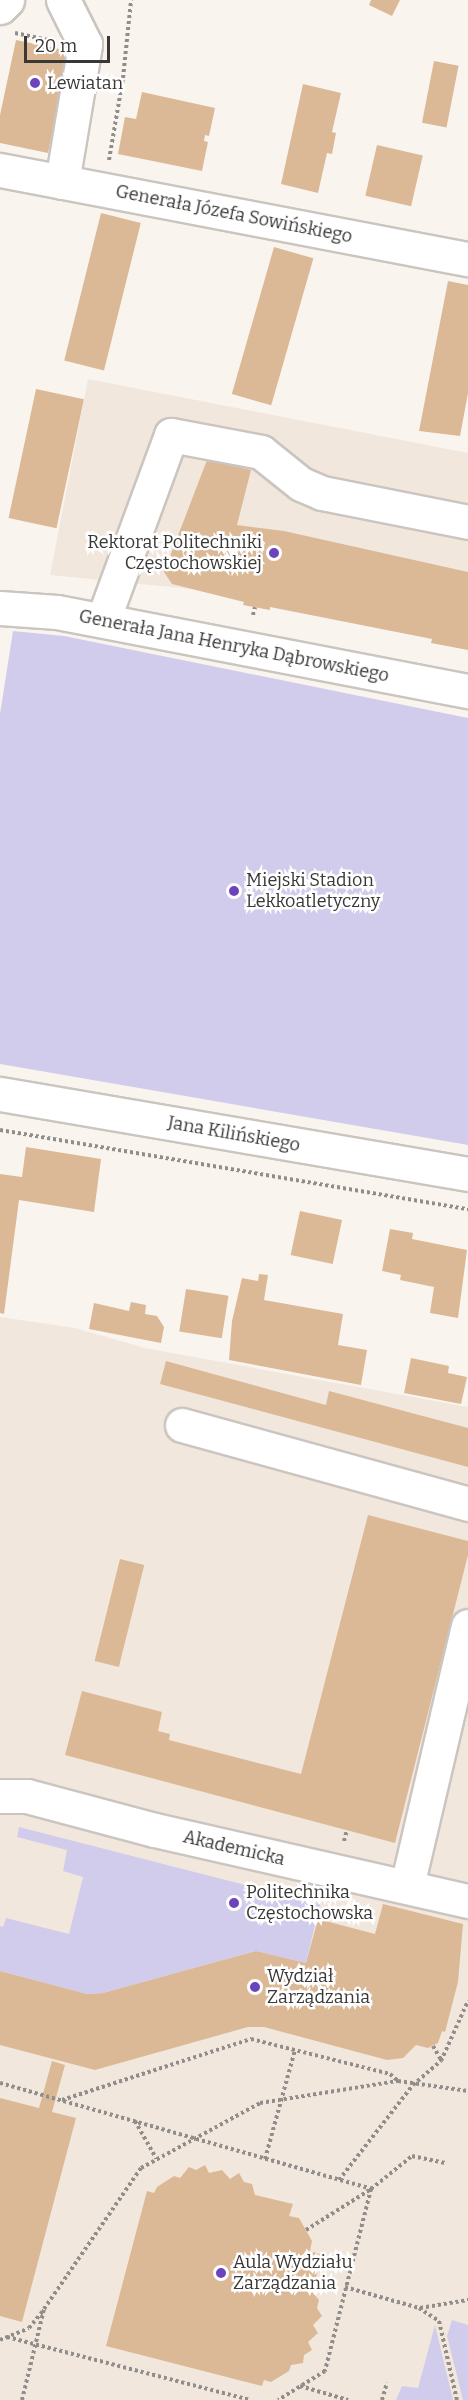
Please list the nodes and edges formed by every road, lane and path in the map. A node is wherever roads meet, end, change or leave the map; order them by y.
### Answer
1 (63, 0) edge
2 (131, 0) edge
3 (4, 13) edge
4 (62, 42) dead end
5 (108, 166) dead end
6 (0, 170) edge
7 (62, 182) junction
8 (468, 260) edge
9 (468, 522) edge
10 (255, 607) dead end
11 (0, 608) edge
12 (253, 615) dead end
13 (103, 620) junction
14 (468, 691) edge
15 (0, 1094) edge
16 (0, 1130) edge
17 (468, 1174) edge
18 (468, 1209) edge
19 (182, 1425) dead end
20 (468, 1504) edge
21 (468, 1626) edge
22 (0, 1796) edge
23 (407, 1886) junction
24 (468, 1901) edge
25 (468, 2001) edge
26 (433, 2046) dead end
27 (295, 2050) junction
28 (441, 2061) junction
29 (398, 2081) junction
30 (0, 2083) edge
31 (412, 2085) junction
32 (468, 2091) edge
33 (281, 2099) junction
34 (61, 2100) junction
35 (134, 2120) junction
36 (195, 2139) junction
37 (156, 2158) junction
38 (264, 2159) junction
39 (445, 2163) dead end
40 (339, 2180) junction
41 (370, 2189) junction
42 (306, 2230) dead end
43 (345, 2287) junction
44 (468, 2300) edge
45 (419, 2308) junction
46 (44, 2310) junction
47 (7, 2337) junction
48 (0, 2340) edge
49 (36, 2345) junction
50 (387, 2383) dead end
51 (300, 2386) junction
52 (340, 2399) edge
53 (22, 2400) edge
54 (250, 2400) edge
55 (278, 2400) edge
56 (348, 2400) edge
57 (382, 2400) edge
58 (457, 2400) edge

1 - 7 street
2 - 5 path
3 - 4 path
6 - 7 street, Generała Józefa Sowińskiego
7 - 8 street, Generała Józefa Sowińskiego
9 - 13 street
10 - 12 path
11 - 13 street, Generała Jana Henryka Dąbrowskiego
13 - 14 street, Generała Jana Henryka Dąbrowskiego
15 - 17 street, Jana Kilińskiego
16 - 18 path
19 - 20 street
21 - 23 street
22 - 23 street, Akademicka
23 - 24 street, Akademicka
25 - 28 path
26 - 28 path
27 - 29 path
27 - 33 path
27 - 34 path
28 - 31 path
29 - 31 path
29 - 33 path
30 - 34 path
31 - 32 path
31 - 40 path
33 - 36 path
33 - 38 path
34 - 35 path
35 - 36 path
35 - 37 path
36 - 37 path
36 - 38 path
37 - 46 path
38 - 40 path
39 - 41 path
40 - 41 path
41 - 42 path
41 - 43 path
43 - 45 path
43 - 51 path
44 - 45 path
45 - 58 path
46 - 47 path
46 - 49 path
47 - 48 path
47 - 49 path
49 - 53 path
49 - 54 path
50 - 57 path
51 - 52 path
51 - 55 path
52 - 56 path

